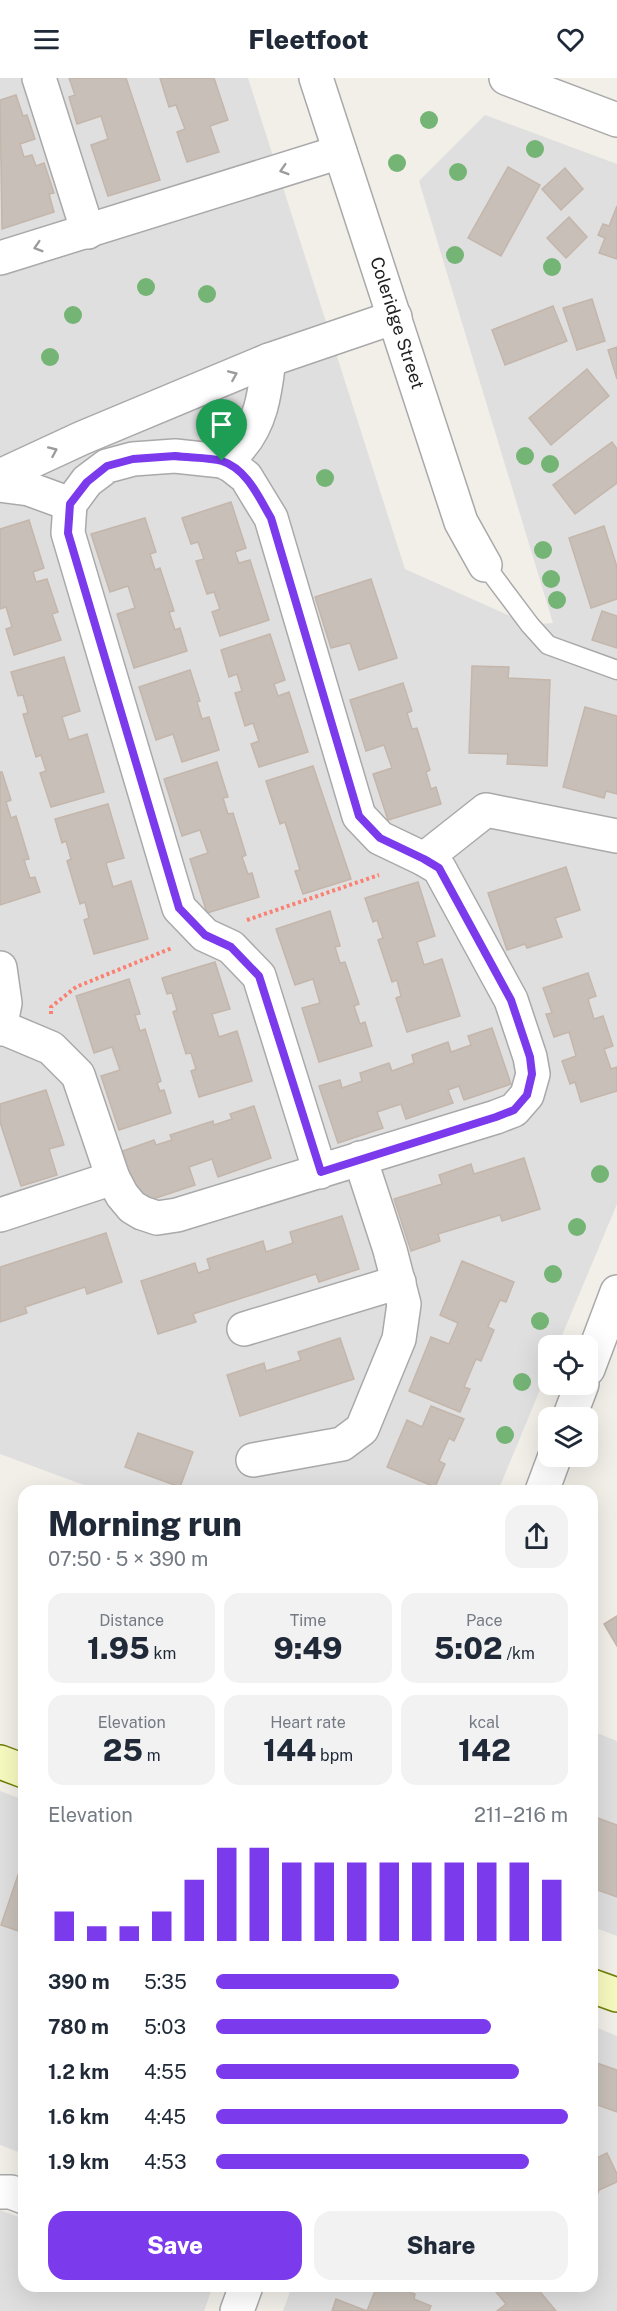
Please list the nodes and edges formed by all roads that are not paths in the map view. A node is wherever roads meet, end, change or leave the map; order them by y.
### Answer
1 (39, 78) edge
2 (316, 78) edge
3 (506, 78) edge
4 (617, 120) edge
5 (340, 152) junction
6 (88, 232) junction
7 (0, 258) edge
8 (395, 317) junction
9 (268, 360) junction
10 (222, 461) junction
11 (0, 476) edge
12 (0, 485) edge
13 (70, 504) junction
14 (485, 565) joint
15 (617, 670) edge
16 (617, 836) edge
17 (424, 859) junction
18 (0, 968) edge
19 (0, 1028) edge
20 (360, 1158) junction
21 (321, 1172) junction
22 (113, 1178) junction
23 (0, 1215) edge
24 (399, 1282) junction
25 (617, 1292) edge
26 (244, 1329) dead end
27 (598, 1342) edge
28 (253, 1460) dead end
29 (551, 1467) edge
30 (544, 1485) edge
31 (598, 1988) edge
32 (617, 1995) edge
33 (0, 2193) edge
34 (18, 2195) edge
35 (244, 2292) edge
36 (237, 2311) edge

1 - 6 street
2 - 5 street, Coleridge Street
3 - 4 street
5 -> 6 street
5 - 8 street, Coleridge Street
6 -> 7 street
8 - 9 street
8 - 14 street, Coleridge Street
9 - 10 street
11 -> 9 street
10 - 13 street
10 - 17 street
12 - 13 street
13 - 21 street
14 - 15 lane
16 - 17 street
17 - 20 street
18 - 19 street
19 - 22 street
20 - 21 street
20 - 24 street
21 - 22 street
22 - 23 street
24 - 26 street
24 - 28 street
25 - 27 street
29 - 30 street
31 - 32 street
33 - 34 street
35 - 36 street

